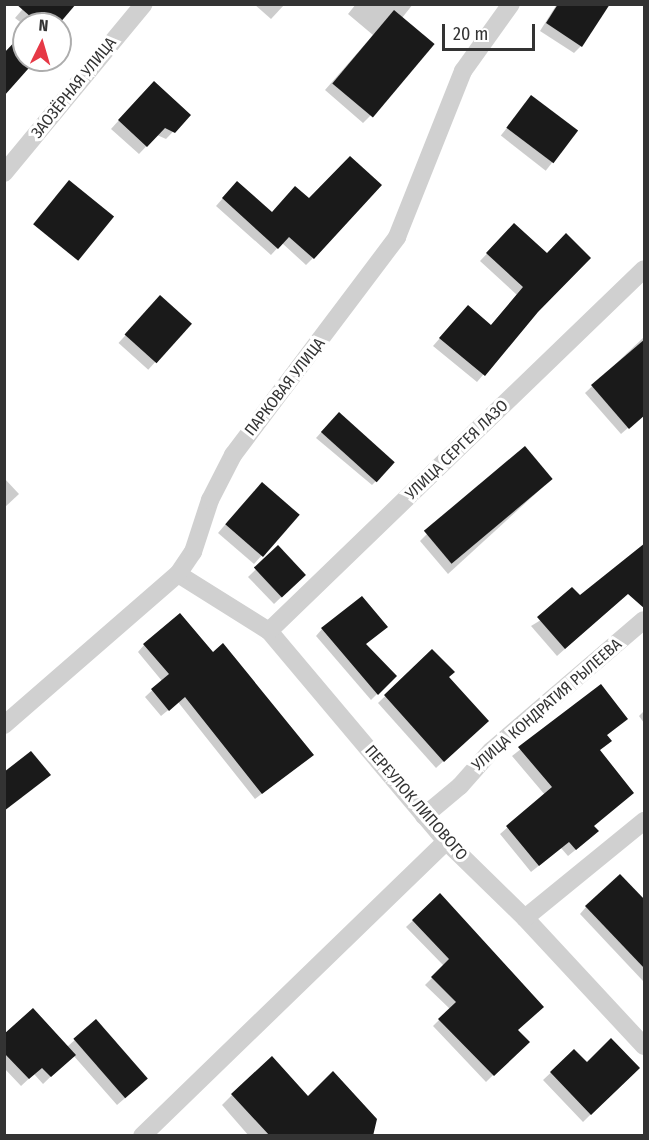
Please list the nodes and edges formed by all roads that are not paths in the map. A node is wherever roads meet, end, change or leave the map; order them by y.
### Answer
1 (144, 4) edge
2 (511, 4) edge
3 (4, 172) edge
4 (645, 269) edge
5 (178, 574) junction
6 (645, 620) edge
7 (269, 631) junction
8 (4, 725) edge
9 (424, 816) junction
10 (645, 821) edge
11 (446, 841) junction
12 (525, 918) junction
13 (645, 1046) edge
14 (142, 1136) edge

1 - 3 lane, ЗАОЗЁРНАЯ УЛИЦА
2 - 5 lane, ПАРКОВАЯ УЛИЦА
4 - 7 lane, УЛИЦА СЕРГЕЯ ЛАЗО
5 - 7 lane, ПЕРЕУЛОК ЛИПОВОГО
5 - 8 lane, ПАРКОВАЯ УЛИЦА
6 - 9 lane, УЛИЦА КОНДРАТИЯ РЫЛЕЕВА
7 - 9 lane, ПЕРЕУЛОК ЛИПОВОГО
9 - 11 lane, ПЕРЕУЛОК ЛИПОВОГО
10 - 12 lane
11 - 12 lane, ПЕРЕУЛОК ЛИПОВОГО
11 - 14 lane
12 - 13 lane, ПЕРЕУЛОК ЛИПОВОГО

